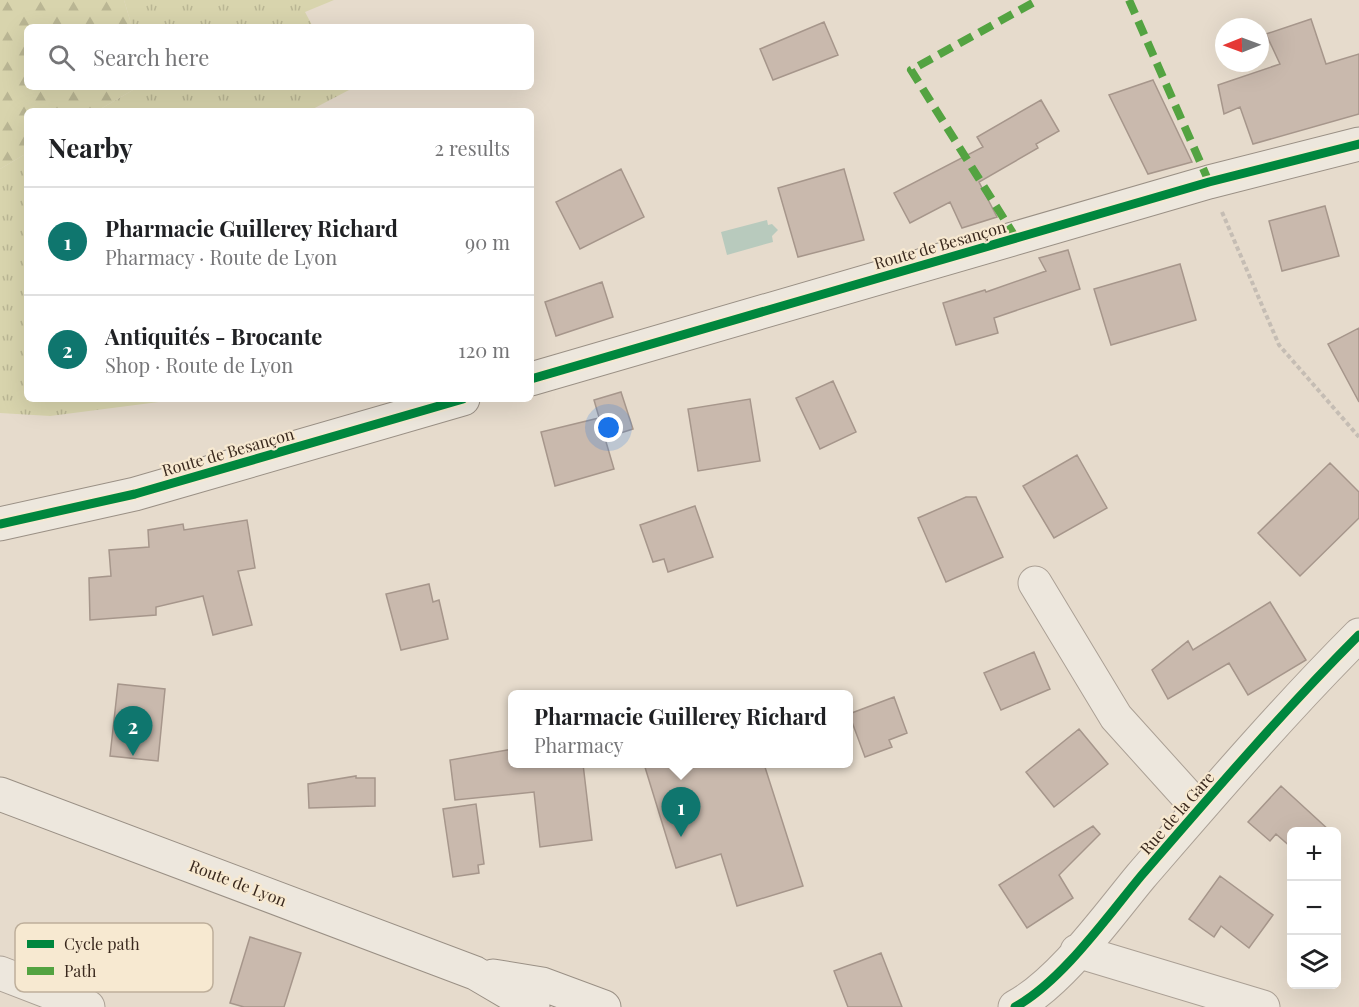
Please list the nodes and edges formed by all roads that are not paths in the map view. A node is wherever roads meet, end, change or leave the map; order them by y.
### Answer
1 (1359, 144) edge
2 (534, 378) edge
3 (453, 402) edge
4 (0, 524) edge
5 (1035, 583) dead end
6 (1359, 635) edge
7 (0, 794) edge
8 (1199, 809) junction
9 (1077, 951) junction
10 (0, 973) edge
11 (475, 973) junction
12 (15, 979) edge
13 (49, 992) edge
14 (88, 1007) edge
15 (533, 1007) edge
16 (604, 1007) edge
17 (1015, 1007) edge
18 (1263, 1007) edge

1 - 2 street, Route de Besançon
3 - 4 street, Route de Besançon
5 - 8 street
6 - 8 street, Rue de la Gare
7 - 11 street, Route de Lyon
8 - 9 street, Rue de la Gare
9 - 17 street, Rue de la Gare
9 - 18 street
10 - 12 street
11 - 15 street, Route de Lyon
11 - 16 street, Route de Lyon
13 - 14 street

